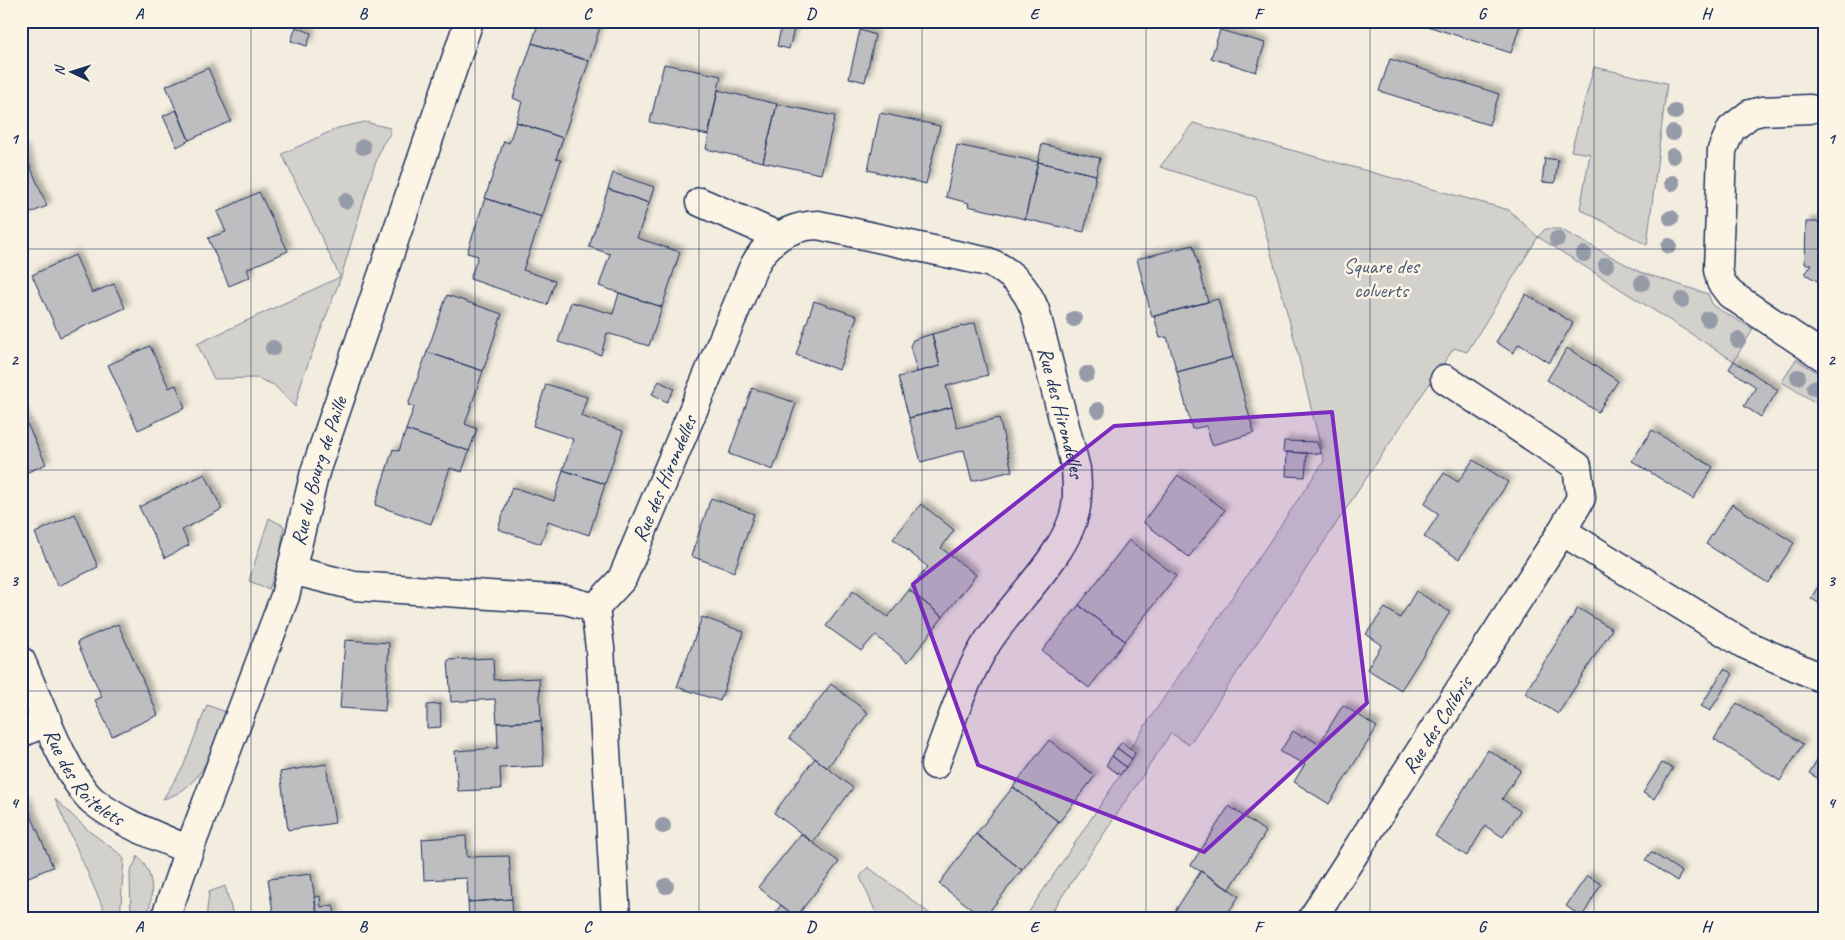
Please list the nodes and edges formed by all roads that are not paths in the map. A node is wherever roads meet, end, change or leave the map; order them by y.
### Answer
1 (469, 21) edge
2 (1810, 110) dead end
3 (700, 202) dead end
4 (778, 236) junction
5 (1824, 357) edge
6 (1445, 379) dead end
7 (1562, 531) junction
8 (291, 570) junction
9 (595, 608) junction
10 (21, 661) edge
11 (1824, 679) edge
12 (48, 721) junction
13 (21, 733) edge
14 (935, 765) dead end
15 (189, 850) junction
16 (165, 919) edge
17 (616, 919) edge
18 (1312, 919) edge

1 - 8 street, Rue du Bourg de Paille
2 - 5 street
3 - 4 street
4 - 9 street, Rue des Hirondelles
4 - 14 street, Rue des Hirondelles
6 - 7 street, Rue des Colibris
7 - 11 street
7 - 18 street, Rue des Colibris
8 - 9 street
8 - 15 street, Rue du Bourg de Paille
9 - 17 street
10 - 12 street, Rue des Roitelets
12 - 13 street
12 - 15 street, Rue des Roitelets
15 - 16 street, Rue du Bourg de Paille

